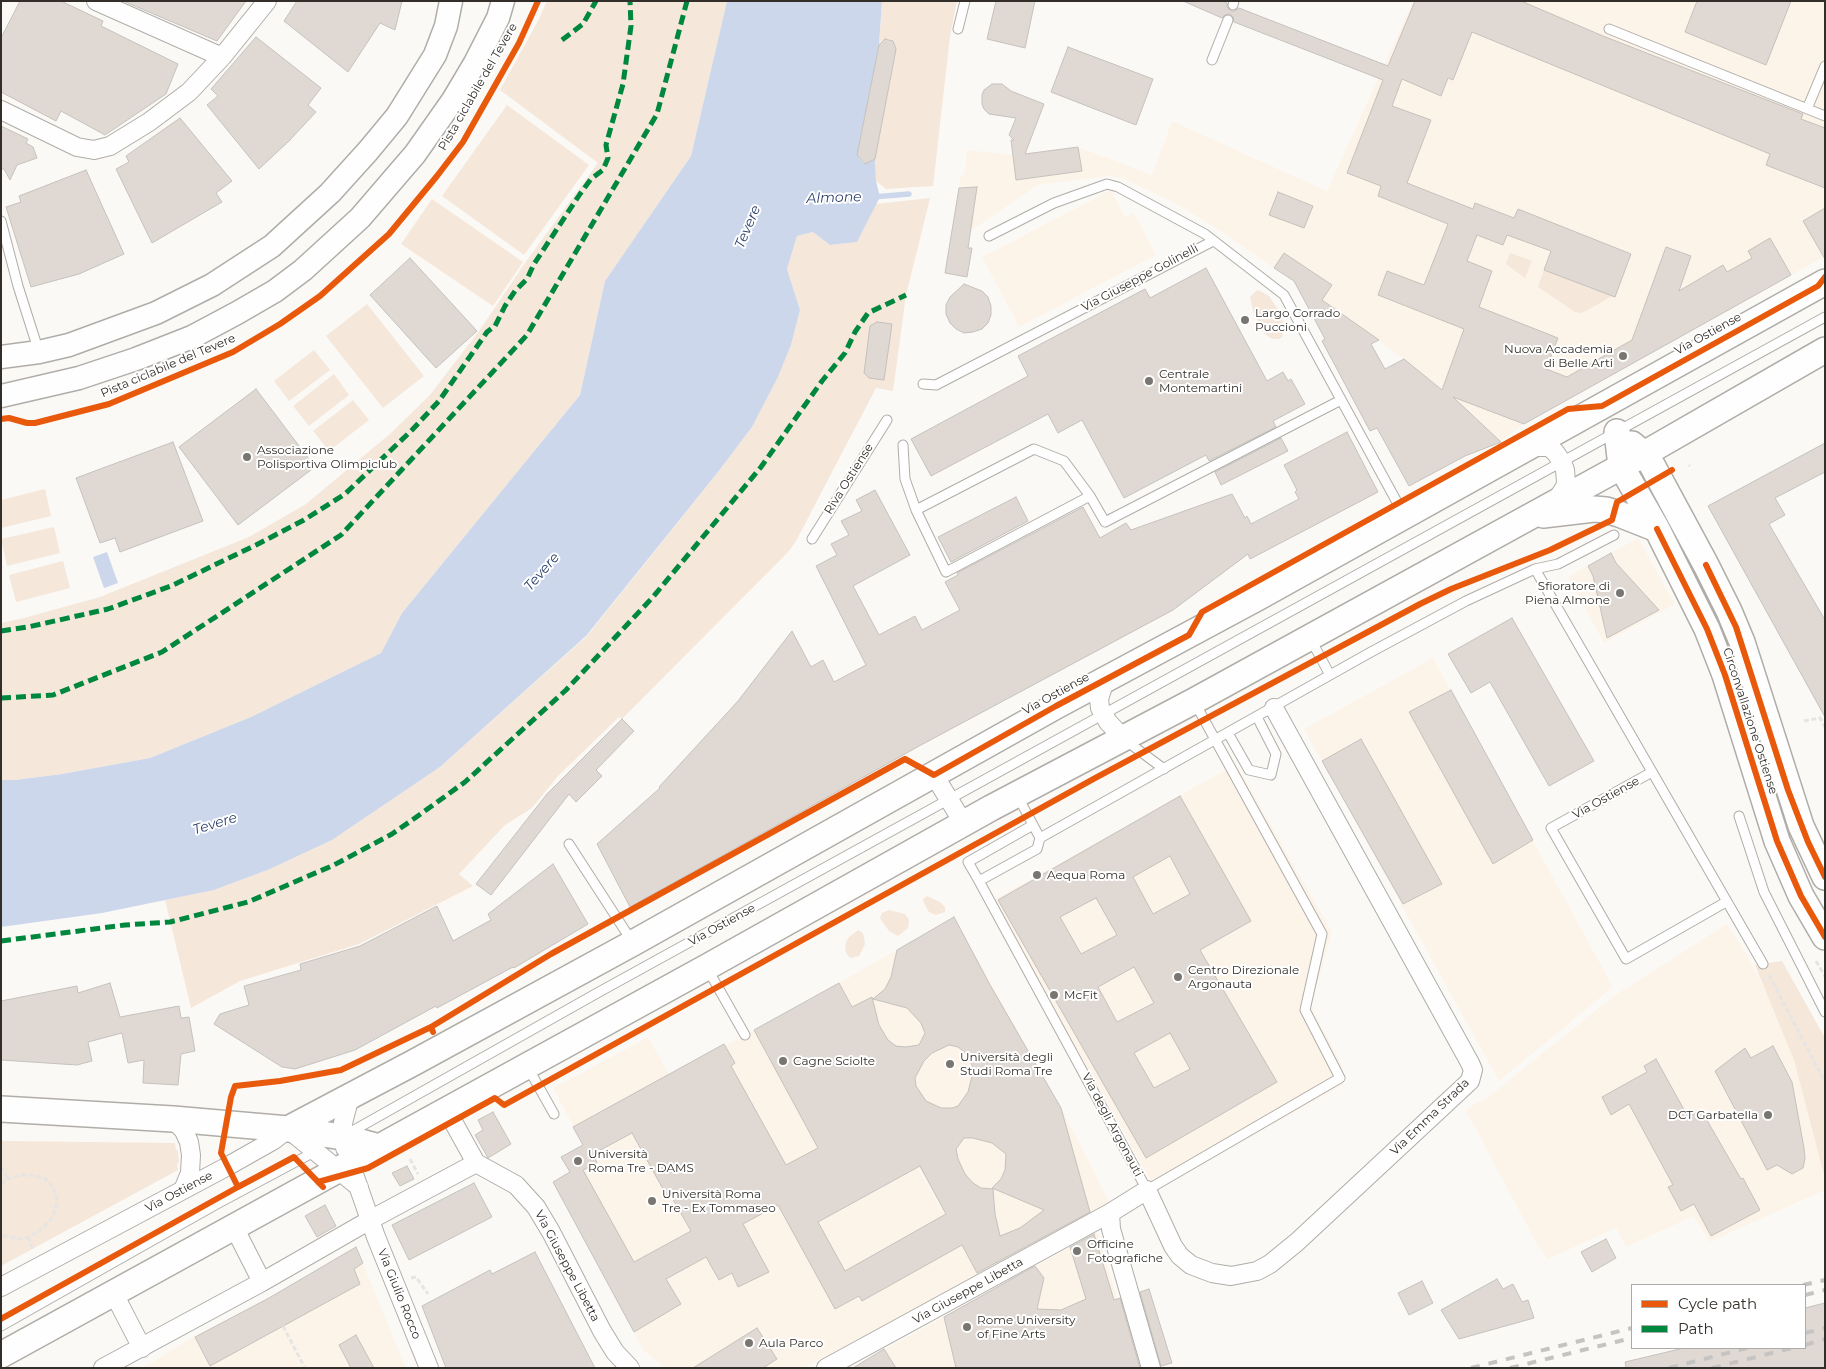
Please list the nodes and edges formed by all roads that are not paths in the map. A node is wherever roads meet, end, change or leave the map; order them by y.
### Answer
1 (96, 1) edge
2 (266, 1) edge
3 (451, 1) edge
4 (503, 1) edge
5 (965, 1) edge
6 (1228, 20) dead end
7 (958, 29) dead end
8 (1608, 29) dead end
9 (222, 58) junction
10 (1212, 60) dead end
11 (1825, 66) edge
12 (1807, 109) junction
13 (1, 110) edge
14 (1825, 116) edge
15 (1, 220) edge
16 (989, 236) dead end
17 (1213, 240) junction
18 (1825, 282) edge
19 (1825, 317) edge
20 (1825, 350) edge
21 (38, 352) junction
22 (1, 357) edge
23 (923, 384) dead end
24 (1, 396) edge
25 (1341, 400) junction
26 (1602, 406) junction
27 (888, 420) dead end
28 (1617, 432) junction
29 (903, 445) dead end
30 (1526, 448) junction
31 (1644, 454) junction
32 (1562, 462) junction
33 (1621, 466) junction
34 (1090, 496) junction
35 (1555, 502) junction
36 (916, 510) junction
37 (1404, 516) junction
38 (1526, 518) junction
39 (1657, 529) junction
40 (1614, 535) dead end
41 (812, 539) dead end
42 (1535, 569) junction
43 (1310, 638) junction
44 (1330, 675) junction
45 (1105, 680) junction
46 (1194, 701) junction
47 (1274, 708) junction
48 (1103, 715) junction
49 (1257, 717) junction
50 (1228, 734) junction
51 (1123, 738) junction
52 (1215, 740) junction
53 (1164, 769) junction
54 (1652, 772) junction
55 (934, 775) junction
56 (1017, 794) junction
57 (949, 800) junction
58 (1739, 816) dead end
59 (964, 824) junction
60 (1033, 824) junction
61 (1040, 838) junction
62 (569, 844) dead end
63 (1825, 876) edge
64 (978, 881) junction
65 (1726, 902) junction
66 (1825, 937) edge
67 (633, 943) junction
68 (1763, 964) road end
69 (707, 967) junction
70 (1825, 1012) edge
71 (745, 1035) dead end
72 (527, 1066) junction
73 (354, 1093) junction
74 (1, 1109) edge
75 (446, 1109) junction
76 (554, 1114) dead end
77 (174, 1119) junction
78 (288, 1129) junction
79 (327, 1145) junction
80 (379, 1147) junction
81 (476, 1163) junction
82 (344, 1167) junction
83 (183, 1190) junction
84 (1147, 1190) junction
85 (1110, 1213) junction
86 (370, 1220) junction
87 (234, 1227) junction
88 (262, 1282) junction
89 (1, 1287) edge
90 (114, 1294) junction
91 (1, 1326) edge
92 (142, 1348) junction
93 (1, 1355) edge
94 (625, 1366) edge
95 (103, 1368) edge
96 (428, 1368) edge
97 (826, 1368) edge
98 (1151, 1368) edge

1 - 9 street
2 - 9 street
3 - 21 street
4 - 24 street
5 - 7 lane
6 - 10 lane
8 - 12 lane
9 - 13 street
11 - 12 lane
12 - 14 lane
15 - 21 lane
16 - 17 lane
17 - 23 lane, Via Giuseppe Golinelli
17 - 25 lane, Via Giuseppe Golinelli
18 - 26 main road, Via Ostiense
19 - 28 lane, Via Ostiense
20 - 31 main road
21 - 22 street
25 - 34 lane
25 - 37 lane, Via Giuseppe Golinelli
26 - 28 main road
26 - 30 main road, Via Ostiense
27 - 41 lane, Riva Ostiense
28 - 31 main road, Circonvallazione Ostiense
28 - 32 lane, Via Ostiense
28 - 33 main road
29 - 36 lane
30 - 32 street
30 - 37 main road, Via Ostiense
31 - 33 main road
31 - 63 main road, Circonvallazione Ostiense
32 - 35 street
32 - 48 lane, Via Ostiense
33 - 35 main road
33 - 39 main road, Circonvallazione Ostiense
34 - 36 lane
34 - 36 lane
35 - 38 main road
37 - 45 main road, Via Ostiense
38 - 39 main road
38 - 43 main road
39 - 66 main road, Circonvallazione Ostiense
40 - 42 lane
42 - 44 lane
42 - 54 lane, Via Ostiense
43 - 44 lane
43 - 46 main road
44 - 47 lane
45 - 48 street, Via Ostiense
45 - 55 main road, Via Ostiense
46 - 51 main road
46 - 52 lane
47 - 49 lane
47 - 84 street, Via Emma Strada
48 - 51 street
48 - 57 lane, Via Ostiense
49 - 50 lane
49 - 50 lane
50 - 52 lane
51 - 53 lane
51 - 56 main road
52 - 53 lane
52 - 84 lane
53 - 61 lane
54 - 65 lane
54 - 65 lane, Via Ostiense
55 - 57 street
55 - 67 main road, Via Ostiense
56 - 59 main road
56 - 60 lane
57 - 59 street
57 - 79 lane, Via Ostiense
58 - 70 lane
59 - 69 main road
60 - 61 lane
60 - 64 lane, Via degli Argonauti
61 - 64 lane
62 - 67 lane
64 - 84 lane, Via degli Argonauti
65 - 68 lane
67 - 73 main road, Via Ostiense
69 - 71 lane
69 - 72 main road
72 - 75 main road
72 - 76 lane
73 - 78 main road, Via Ostiense
73 - 79 street
74 - 77 main road
75 - 80 main road
75 - 81 street
77 - 78 main road
77 - 83 street
78 - 79 main road
78 - 83 street, Via Ostiense
79 - 80 main road
79 - 82 street
79 - 82 street
79 - 91 lane, Via Ostiense
80 - 82 main road
81 - 86 street
81 - 94 street, Via Giuseppe Libetta
82 - 86 street
82 - 87 main road
83 - 89 street, Via Ostiense
84 - 85 street, Via degli Argonauti
85 - 97 street, Via Giuseppe Libetta
85 - 98 street
86 - 88 street
86 - 96 street, Via Giulio Rocco
87 - 88 street
87 - 90 main road
88 - 92 street
90 - 92 street
90 - 93 main road
92 - 95 street

